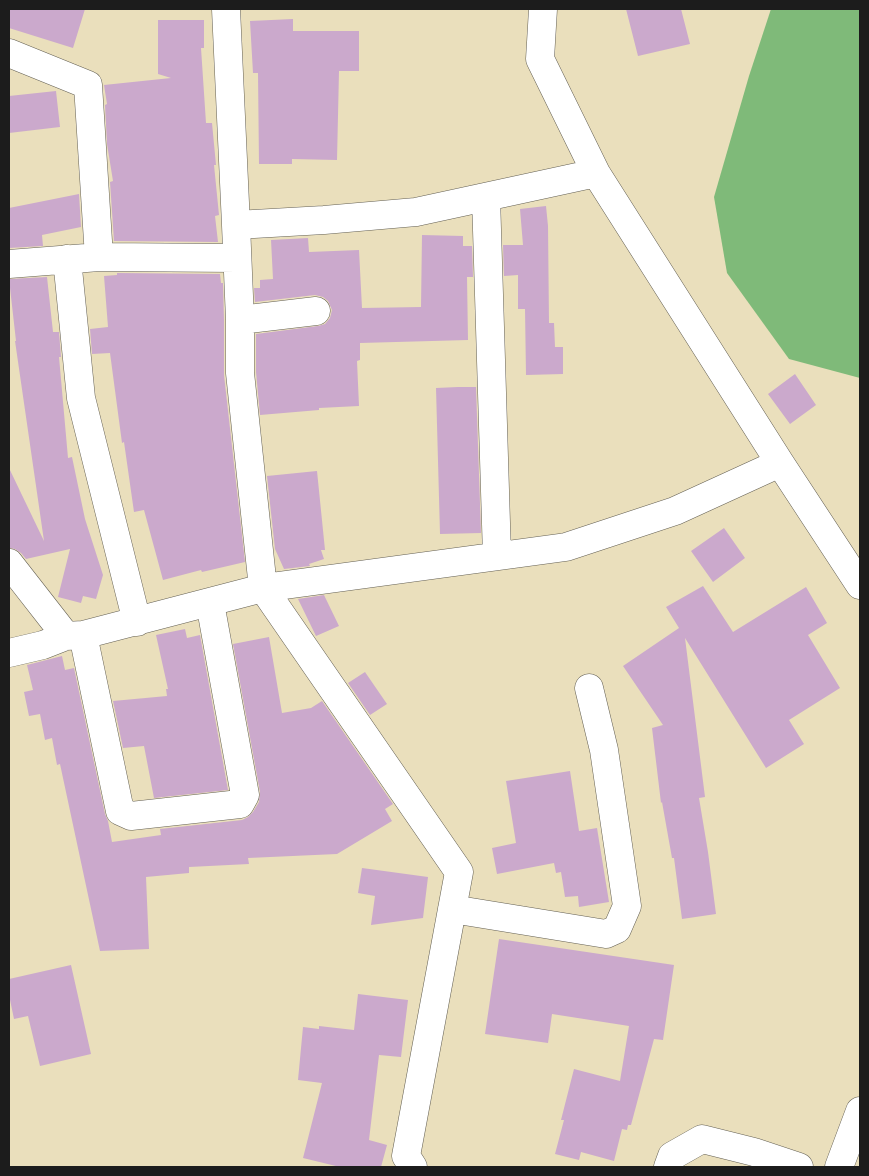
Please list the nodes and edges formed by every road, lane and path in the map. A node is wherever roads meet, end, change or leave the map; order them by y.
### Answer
1 (226, 9) edge
2 (543, 9) edge
3 (9, 53) edge
4 (596, 173) junction
5 (486, 197) junction
6 (236, 225) junction
7 (99, 257) junction
8 (238, 258) junction
9 (67, 259) junction
10 (9, 264) edge
11 (316, 311) dead end
12 (240, 320) junction
13 (780, 463) junction
14 (497, 556) junction
15 (9, 563) edge
16 (860, 585) edge
17 (263, 588) junction
18 (210, 602) junction
19 (137, 622) junction
20 (74, 636) junction
21 (9, 653) edge
22 (589, 688) dead end
23 (452, 909) junction
24 (860, 1111) edge
25 (413, 1167) edge
26 (668, 1167) edge
27 (798, 1167) edge
28 (839, 1167) edge

1 - 6 street
2 - 4 street
3 - 7 street
4 - 5 street
4 - 13 street
5 - 6 street
5 - 14 street
6 - 8 street
7 - 8 street
7 - 9 street
8 - 12 street
9 - 10 street
9 - 19 street
11 - 12 street
12 - 17 street
13 - 14 street
13 - 16 street
14 - 17 street
15 - 20 street
17 - 18 street
17 - 23 street
18 - 19 street
18 - 20 street
19 - 20 street
20 - 21 street
22 - 23 street
23 - 25 street
24 - 28 street
26 - 27 street

